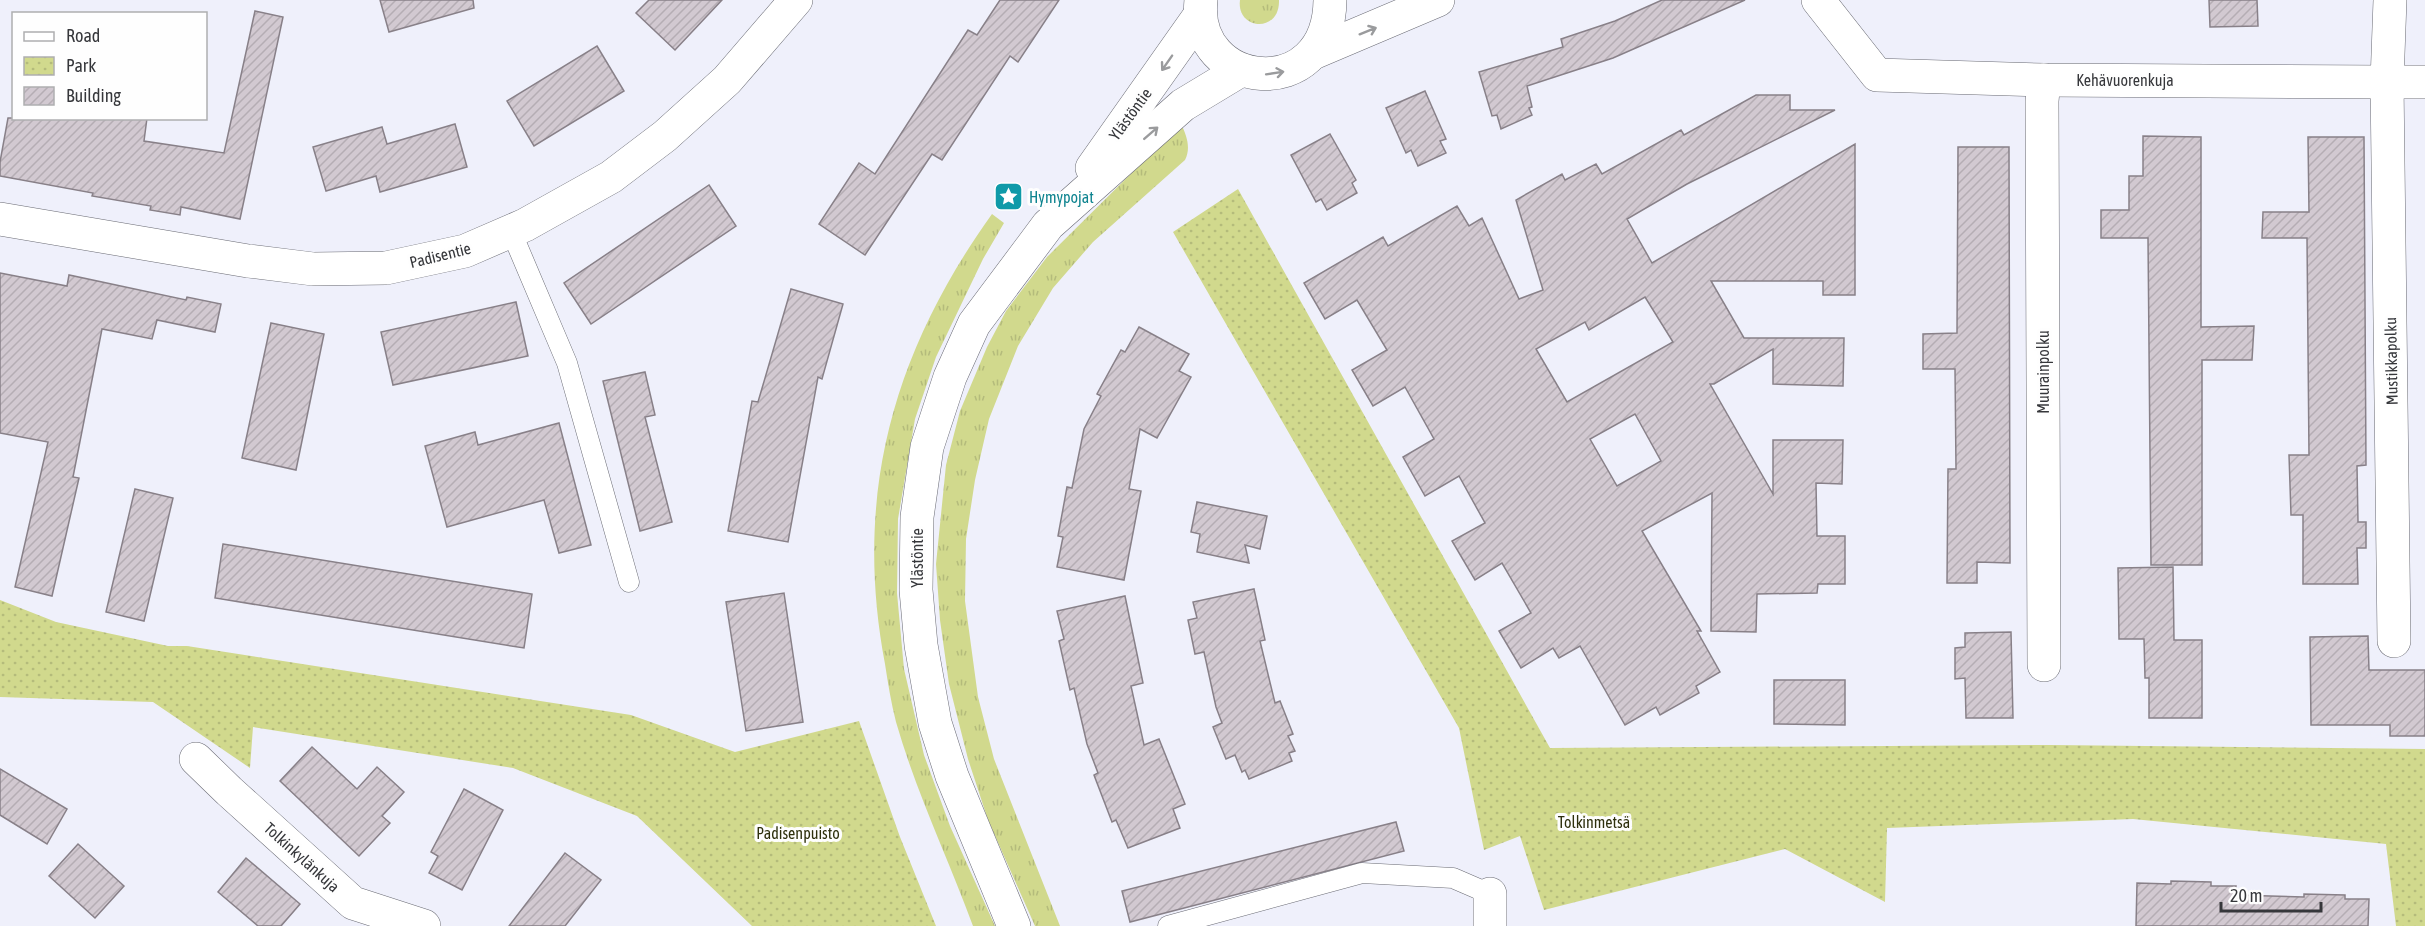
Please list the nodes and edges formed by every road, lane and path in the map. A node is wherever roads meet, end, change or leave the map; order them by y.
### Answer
1 (796, 0) edge
2 (1330, 0) edge
3 (1438, 0) edge
4 (1818, 0) edge
5 (2390, 0) edge
6 (1201, 8) edge
7 (1313, 53) junction
8 (1241, 70) junction
9 (2044, 80) junction
10 (2387, 82) junction
11 (2425, 82) edge
12 (1059, 213) junction
13 (0, 219) edge
14 (511, 231) junction
15 (629, 582) dead end
16 (2394, 641) dead end
17 (2044, 665) dead end
18 (196, 759) dead end
19 (1490, 894) joint
20 (424, 926) edge
21 (1014, 926) edge
22 (1168, 926) edge
23 (1490, 926) edge

1 - 14 street, Padisentie
2 - 7 street
7 -> 3 street
4 - 9 street, Kehävuorenkuja
5 - 10 street
6 - 8 street
6 -> 12 street, Ylästöntie
8 -> 7 street
12 -> 8 street, Ylästöntie
9 - 10 street, Kehävuorenkuja
9 - 17 street, Muurainpolku
10 - 11 street, Kehävuorenkuja
10 - 16 street, Mustikkapolku
12 - 21 street, Ylästöntie
13 - 14 street, Padisentie
14 - 15 lane
18 - 20 street, Tolkinkylänkuja
19 - 22 lane
19 - 23 street

